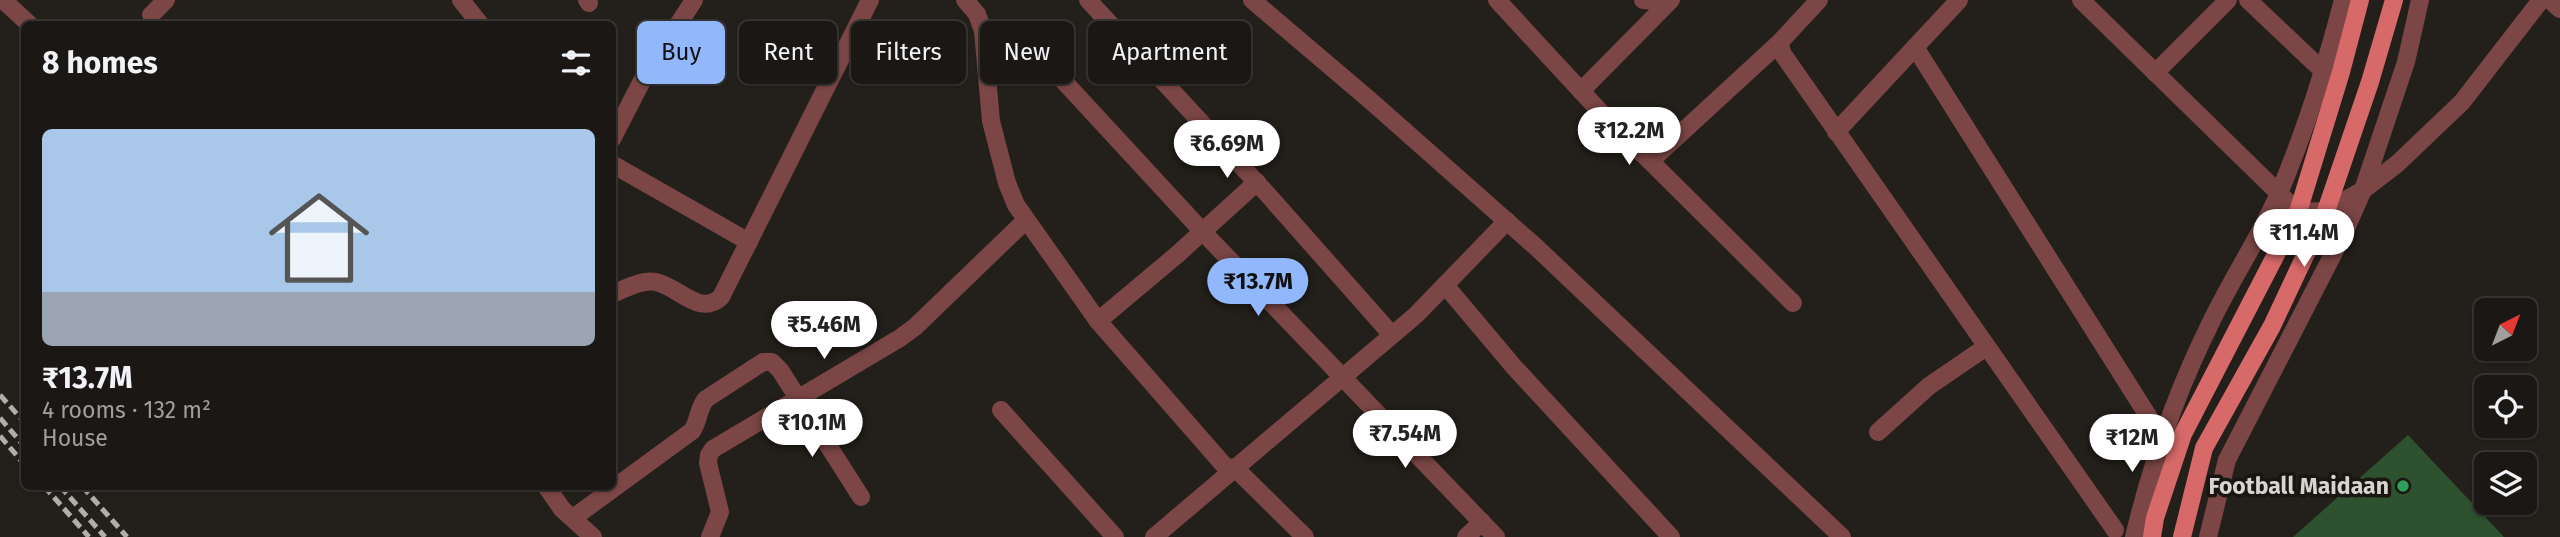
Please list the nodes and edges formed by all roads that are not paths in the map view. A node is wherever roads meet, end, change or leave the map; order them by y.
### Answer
1 (3, 0) edge
2 (166, 0) edge
3 (461, 0) edge
4 (695, 0) edge
5 (870, 0) edge
6 (965, 0) edge
7 (1088, 0) edge
8 (1252, 0) edge
9 (1497, 0) edge
10 (1643, 0) edge
11 (1818, 0) edge
12 (1959, 0) edge
13 (2081, 0) edge
14 (2228, 0) edge
15 (2248, 0) edge
16 (2343, 0) edge
17 (2360, 0) edge
18 (2394, 0) edge
19 (2420, 0) edge
20 (2541, 0) edge
21 (2550, 0) edge
22 (1670, 1) edge
23 (2560, 9) edge
24 (151, 15) dead end
25 (26, 21) edge
26 (478, 21) edge
27 (980, 21) edge
28 (1780, 42) junction
29 (1915, 47) junction
30 (2324, 72) junction
31 (2155, 73) junction
32 (988, 84) edge
33 (1066, 84) edge
34 (1581, 91) junction
35 (616, 131) edge
36 (1836, 132) junction
37 (1643, 154) junction
38 (616, 166) edge
39 (1256, 182) junction
40 (2363, 190) junction
41 (2279, 193) junction
42 (2326, 211) junction
43 (2298, 212) junction
44 (1026, 220) junction
45 (1507, 222) junction
46 (1203, 232) junction
47 (749, 242) junction
48 (1445, 285) junction
49 (616, 292) edge
50 (1793, 303) dead end
51 (1098, 321) junction
52 (1392, 335) junction
53 (1986, 347) junction
54 (1342, 377) junction
55 (797, 398) junction
56 (1001, 410) dead end
57 (1878, 432) dead end
58 (2183, 434) junction
59 (2162, 438) junction
60 (1232, 469) junction
61 (616, 487) edge
62 (2146, 488) junction
63 (548, 490) edge
64 (611, 490) edge
65 (861, 497) dead end
66 (573, 518) junction
67 (1482, 522) junction
68 (2112, 534) edge
69 (593, 537) edge
70 (710, 537) edge
71 (1115, 537) edge
72 (1154, 537) edge
73 (1306, 537) edge
74 (1466, 537) edge
75 (1496, 537) edge
76 (1671, 537) edge
77 (1842, 537) edge
78 (2134, 537) edge
79 (2152, 537) edge
80 (2182, 537) edge
81 (2208, 537) edge

1 - 25 street
2 - 24 street
3 - 26 street
4 - 35 street
5 - 47 street
6 - 27 street
7 - 39 street
8 - 45 street
9 - 34 street
10 - 22 street
11 - 28 street
12 - 29 street
13 - 31 street
14 - 31 street
15 - 30 street
16 - 30 street
17 - 43 main road
18 - 42 main road
19 - 40 street
20 - 40 street
21 - 23 street
22 - 34 street
28 - 36 street
28 - 37 street
29 - 36 street
29 - 59 street
30 - 41 street
31 - 41 street
32 - 44 street
33 - 46 street
34 - 37 street
36 - 53 street
37 - 50 street
38 - 47 street
39 - 46 street
39 - 52 street
40 - 42 street
40 - 81 street
41 - 43 street
41 - 59 street
42 - 43 street
42 - 80 main road
43 - 58 main road
44 - 51 street
44 - 55 street
45 - 48 street
45 - 77 street
46 - 51 street
46 - 54 street
47 - 49 street
48 - 52 street
48 - 76 street
51 - 60 street
52 - 54 street
53 - 57 street
53 - 68 street
54 - 60 street
54 - 67 street
55 - 61 street
55 - 65 street
55 - 70 street
56 - 71 street
58 - 62 street
58 - 79 main road
59 - 62 street
60 - 72 street
60 - 73 street
62 - 68 street
62 - 78 street
63 - 66 street
64 - 66 street
66 - 69 street
67 - 74 street
67 - 75 street

